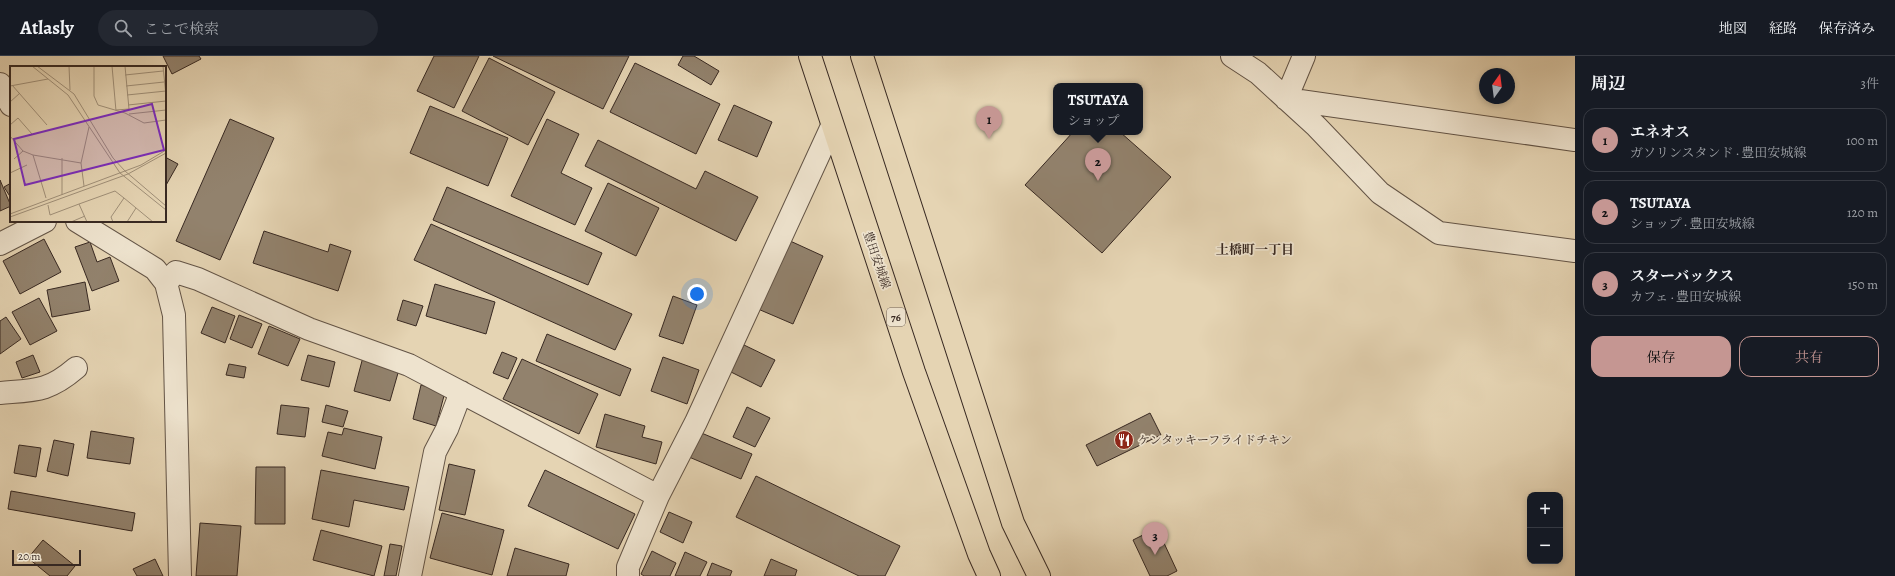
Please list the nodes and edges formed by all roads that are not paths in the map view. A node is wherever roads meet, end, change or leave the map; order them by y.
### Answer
1 (810, 56) edge
2 (862, 56) edge
3 (1232, 56) edge
4 (1304, 56) edge
5 (0, 84) edge
6 (1286, 99) junction
7 (10, 103) edge
8 (832, 126) junction
9 (1575, 140) edge
10 (43, 222) edge
11 (79, 222) edge
12 (0, 244) edge
13 (1575, 251) edge
14 (166, 283) junction
15 (76, 368) dead end
16 (461, 392) junction
17 (0, 393) edge
18 (658, 496) junction
19 (180, 576) edge
20 (410, 576) edge
21 (628, 576) edge
22 (989, 576) edge
23 (1040, 576) edge

1 - 8 main road, 豊田安城線 / 76
2 - 23 main road
3 - 6 street
4 - 6 street
5 - 7 street
6 - 9 street
6 - 13 street
8 - 18 street
8 - 22 main road, 豊田安城線 / 76
10 - 12 street
11 - 14 street
14 - 16 street
14 - 19 street
15 - 17 street
16 - 18 street
16 - 20 street
18 - 21 street

